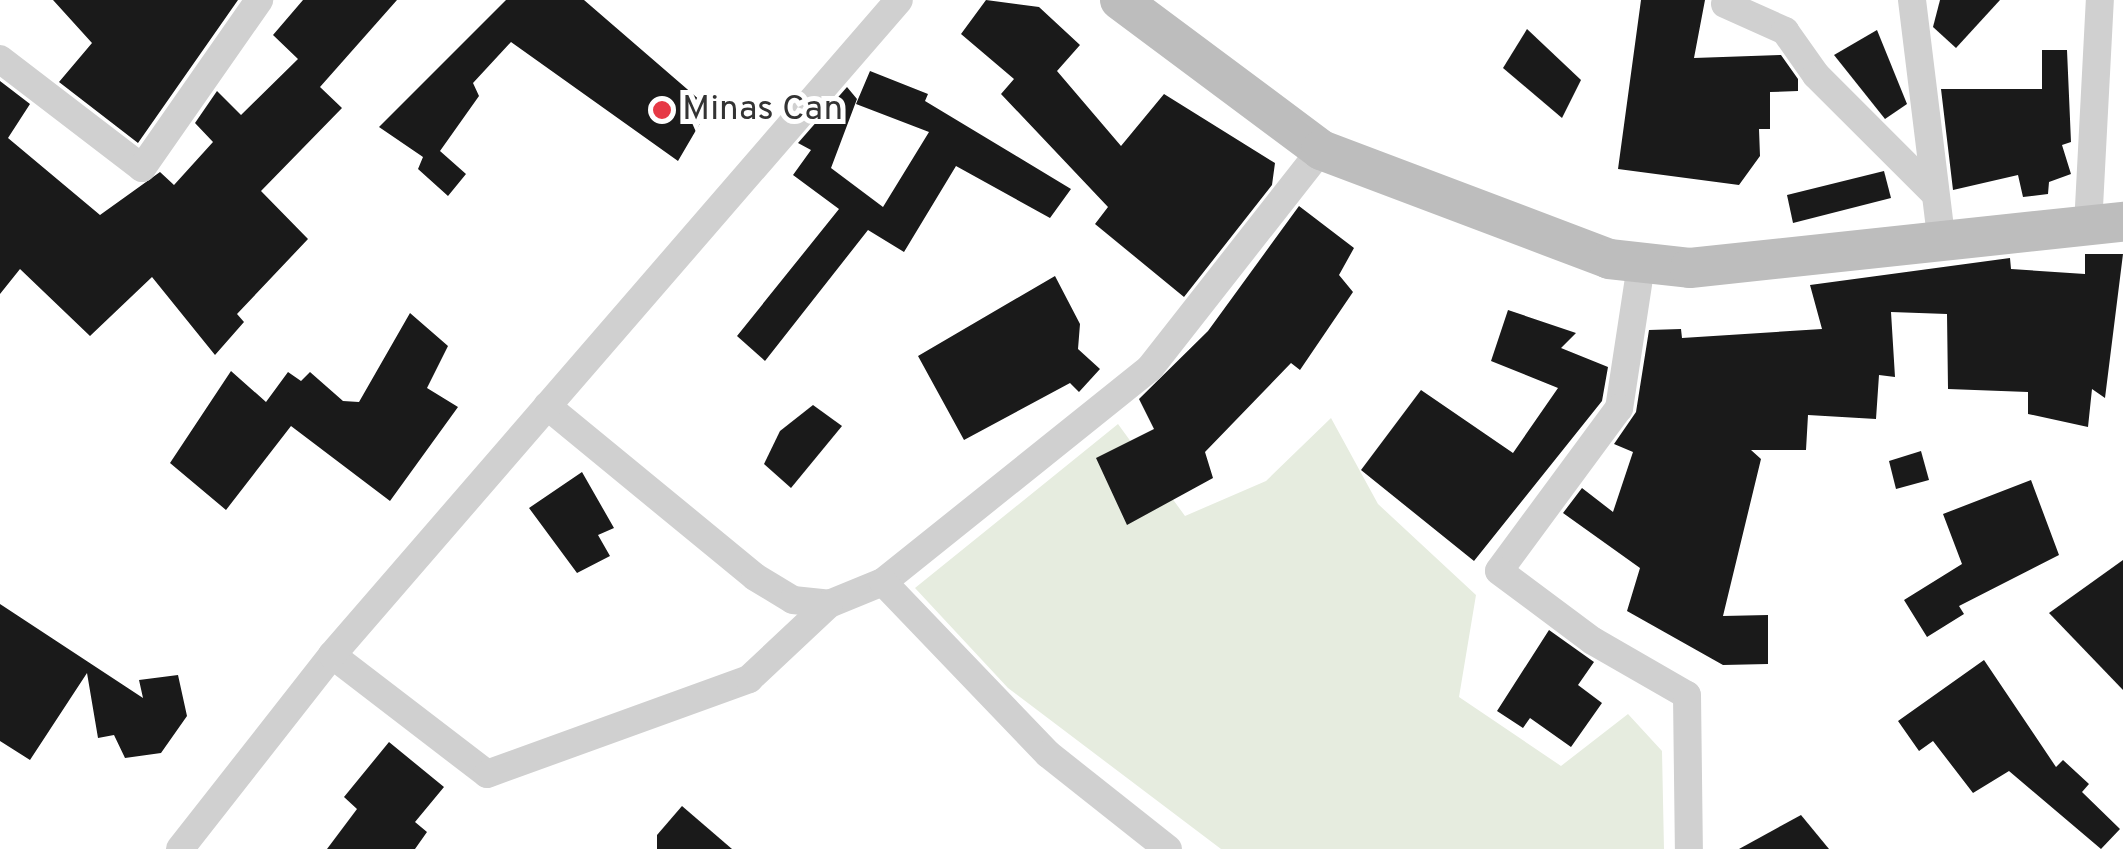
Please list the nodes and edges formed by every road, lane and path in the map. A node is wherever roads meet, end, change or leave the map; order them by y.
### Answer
1 (259, 0) edge
2 (899, 0) edge
3 (1120, 0) edge
4 (2100, 0) edge
5 (1916, 3) edge
6 (1725, 4) dead end
7 (0, 59) edge
8 (1320, 150) junction
9 (1932, 191) junction
10 (2105, 224) edge
11 (1941, 235) junction
12 (1641, 265) junction
13 (546, 406) junction
14 (883, 582) junction
15 (829, 604) junction
16 (332, 655) junction
17 (180, 849) edge
18 (1168, 849) edge
19 (1688, 849) edge

1 - 7 street
2 - 13 street
3 - 8 main road
4 - 10 street
5 - 9 street
6 - 9 street
8 - 12 main road
8 - 14 street
9 - 11 street
10 - 11 main road
11 - 12 main road
12 - 19 street
13 - 15 street
13 - 16 street
14 - 15 street
14 - 18 street
15 - 16 street
16 - 17 street

